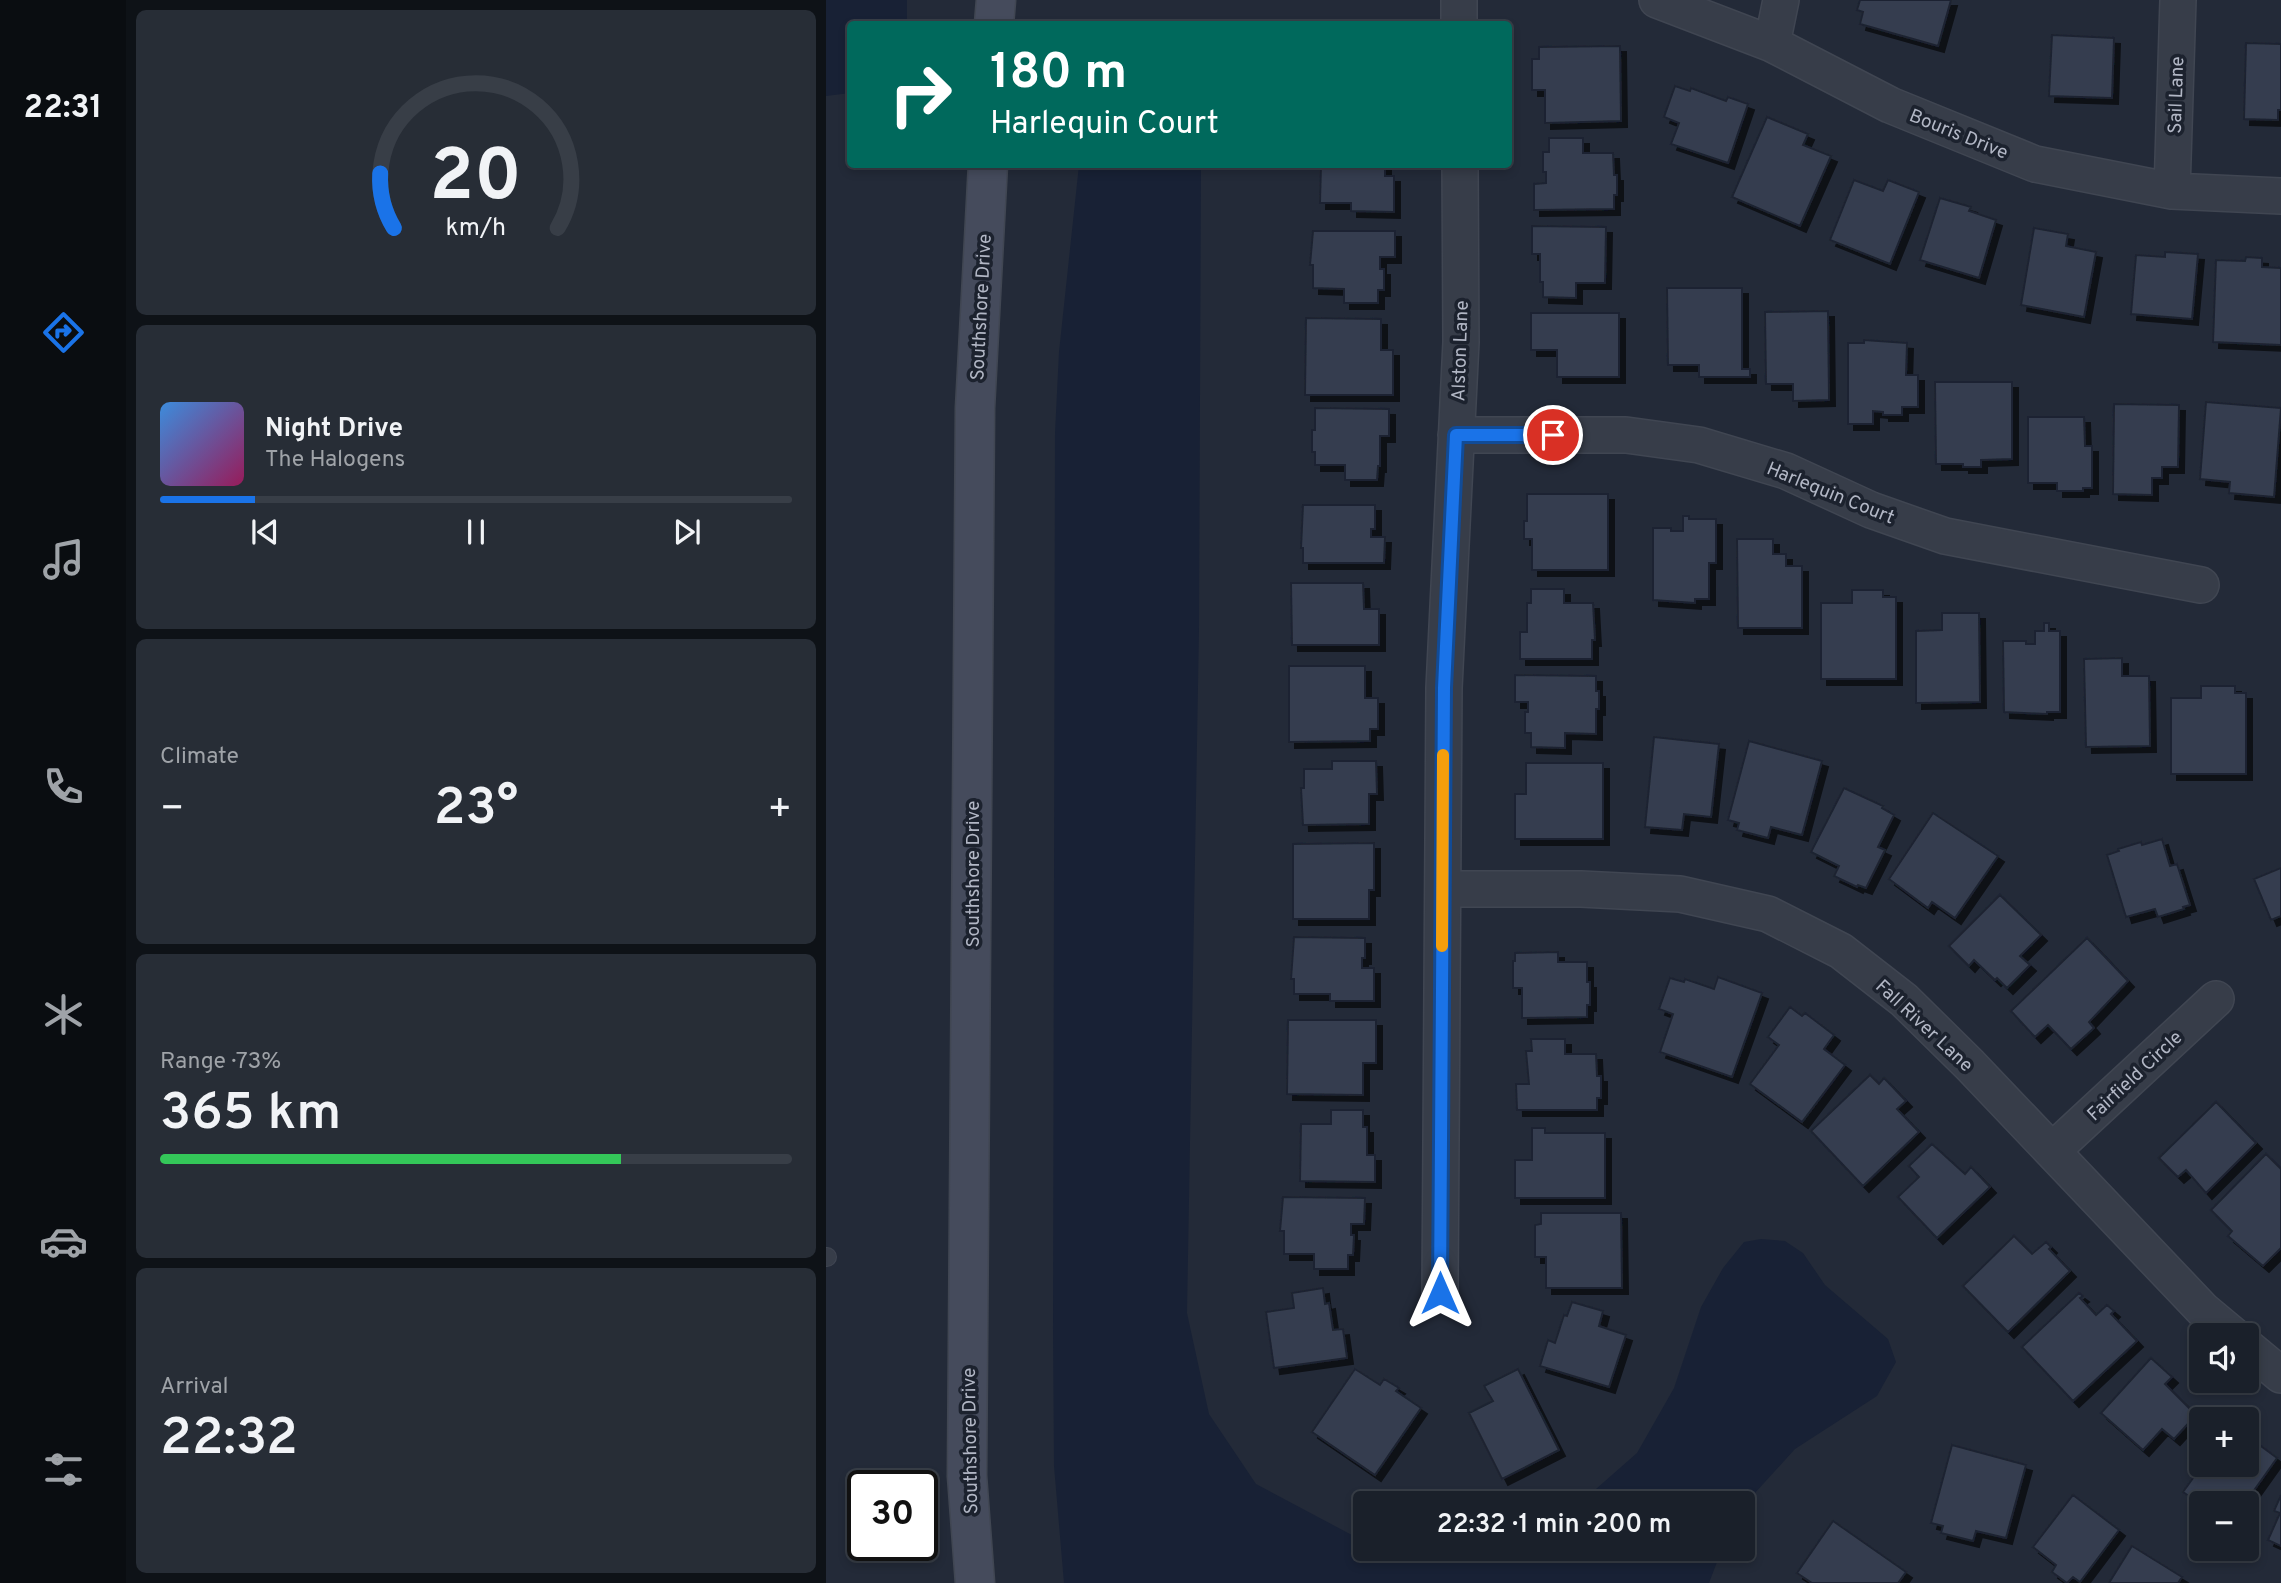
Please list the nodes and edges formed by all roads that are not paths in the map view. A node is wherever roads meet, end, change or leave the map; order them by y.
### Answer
1 (996, 0) edge
2 (1459, 0) edge
3 (1657, 0) edge
4 (1781, 0) edge
5 (2178, 0) edge
6 (994, 21) edge
7 (1460, 21) edge
8 (1772, 44) junction
9 (988, 168) edge
10 (1460, 168) edge
11 (2172, 191) junction
12 (2281, 196) edge
13 (1456, 435) junction
14 (2201, 585) dead end
15 (1443, 890) junction
16 (2216, 999) dead end
17 (2052, 1151) junction
18 (1440, 1293) dead end
19 (2219, 1323) edge
20 (2259, 1357) edge
21 (2281, 1375) edge
22 (975, 1583) edge

1 - 6 street
2 - 7 street
3 - 8 street, Bouris Drive
4 - 8 street
5 - 11 street, Sail Lane
8 - 11 street, Bouris Drive
9 - 22 street, Southshore Drive
10 - 13 street, Alston Lane
11 - 12 street, Bouris Drive
13 - 14 street, Harlequin Court
13 - 15 street, Alston Lane
15 - 17 street, Fall River Lane
15 - 18 street, Alston Lane
16 - 17 street, Fairfield Circle
17 - 19 street, Fall River Lane
20 - 21 street

